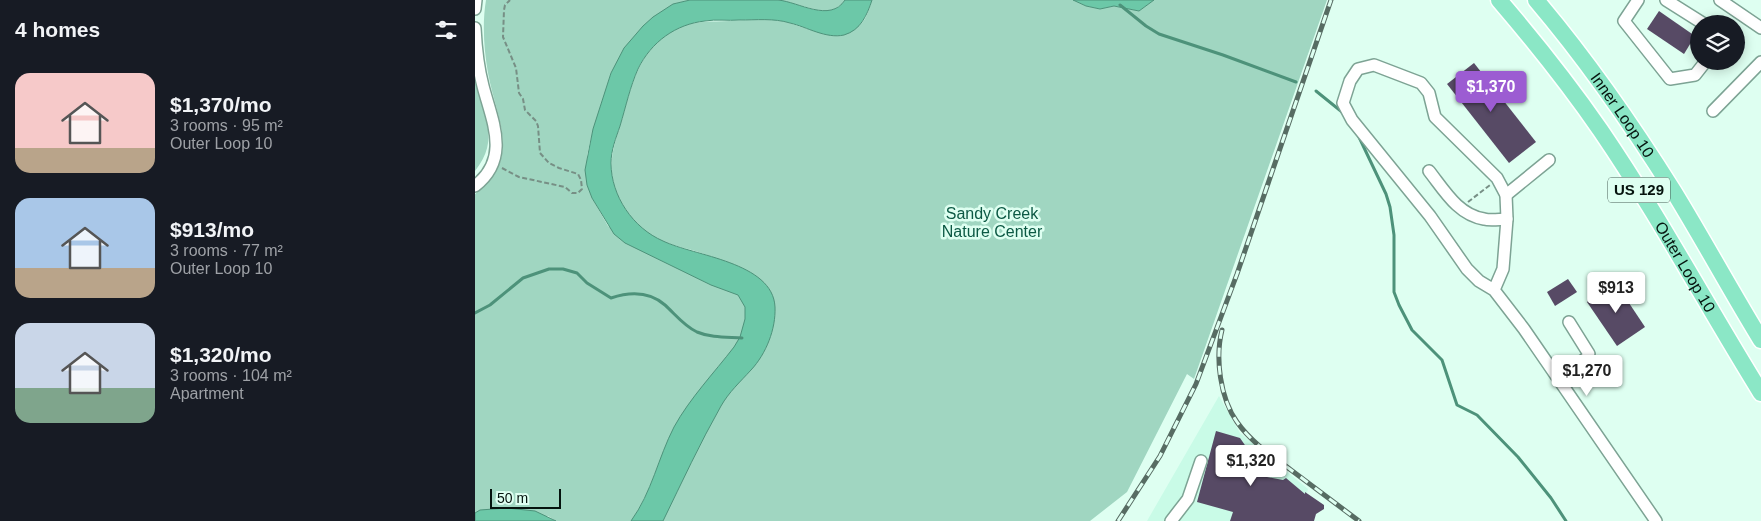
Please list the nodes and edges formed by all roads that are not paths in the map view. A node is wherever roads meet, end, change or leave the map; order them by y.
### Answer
1 (476, 0) edge
2 (1499, 0) edge
3 (1537, 0) edge
4 (1638, 0) edge
5 (1666, 0) edge
6 (1727, 2) edge
7 (475, 9) edge
8 (1690, 15) edge
9 (475, 28) edge
10 (1761, 28) edge
11 (1761, 62) edge
12 (1699, 70) edge
13 (1713, 111) dead end
14 (1549, 160) dead end
15 (1429, 171) dead end
16 (475, 186) edge
17 (1507, 195) junction
18 (1507, 219) junction
19 (1494, 290) junction
20 (1569, 322) dead end
21 (1761, 340) edge
22 (1558, 378) junction
23 (1761, 393) edge
24 (1201, 460) dead end
25 (1171, 521) edge
26 (1656, 521) edge

1 - 7 street
2 - 23 highway, Outer Loop 10 / US 129
3 - 21 highway, Inner Loop 10 / US 129
4 - 12 street
5 - 8 street
6 - 10 street
9 - 16 street
11 - 13 street
14 - 17 street
15 - 18 street
17 - 18 street
17 - 19 street
18 - 19 street
19 - 22 street
20 - 22 street
22 - 26 street
24 - 25 street

